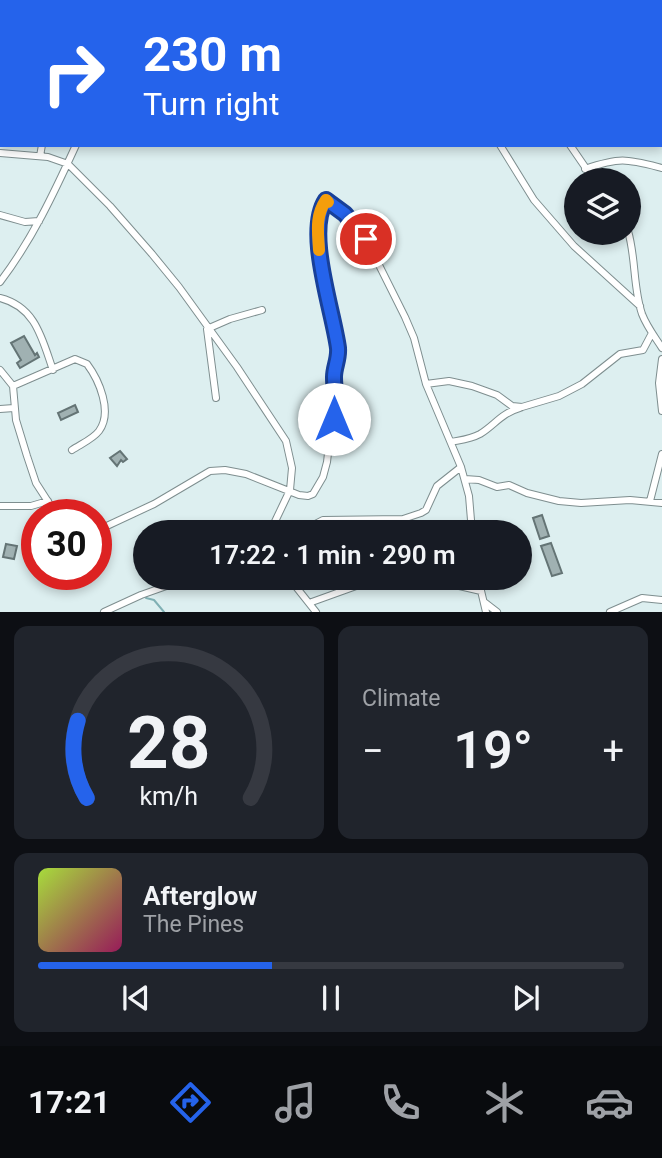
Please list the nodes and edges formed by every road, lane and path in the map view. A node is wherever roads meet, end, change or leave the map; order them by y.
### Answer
1 (42, 147) edge
2 (75, 147) edge
3 (501, 147) edge
4 (571, 147) edge
5 (0, 153) edge
6 (40, 156) junction
7 (68, 164) junction
8 (584, 168) edge
9 (588, 168) edge
10 (662, 168) edge
11 (0, 215) edge
12 (39, 221) junction
13 (632, 245) edge
14 (0, 282) edge
15 (0, 298) edge
16 (640, 306) junction
17 (262, 310) dead end
18 (208, 329) junction
19 (652, 333) junction
20 (662, 348) edge
21 (662, 359) edge
22 (0, 370) edge
23 (52, 370) junction
24 (426, 384) junction
25 (13, 386) junction
26 (216, 398) dead end
27 (522, 407) junction
28 (14, 408) junction
29 (0, 409) edge
30 (662, 411) edge
31 (451, 442) junction
32 (72, 450) dead end
33 (662, 454) edge
34 (461, 467) junction
35 (465, 480) junction
36 (290, 491) junction
37 (47, 499) edge
38 (650, 501) junction
39 (662, 503) edge
40 (0, 506) edge
41 (21, 506) edge
42 (276, 520) edge
43 (323, 520) edge
44 (471, 520) edge
45 (112, 524) edge
46 (155, 590) edge
47 (299, 590) edge
48 (481, 591) joint
49 (662, 600) edge
50 (484, 602) junction
51 (309, 603) junction
52 (104, 612) edge
53 (316, 612) edge
54 (486, 612) edge
55 (497, 612) edge
56 (610, 612) edge

1 - 6 street
2 - 7 street
3 - 16 street
4 - 8 street
5 - 6 street
6 - 7 street
7 - 12 street
7 - 18 street
9 - 10 street
11 - 12 street
12 - 14 street
13 - 16 street
15 - 23 street
16 - 19 street
17 - 18 street
18 - 26 street
18 - 36 street
19 - 20 street
19 - 27 street
21 - 30 street
22 - 25 street
23 - 25 street
23 - 32 street
24 - 27 street
24 - 31 street
24 - 36 street
25 - 28 street
27 - 31 street
28 - 29 street
28 - 37 street
31 - 34 street
33 - 38 street
34 - 35 street
34 - 43 street
35 - 38 street
35 - 44 street
36 - 42 street
36 - 45 street
38 - 39 street
40 - 41 street
46 - 52 street
47 - 51 street
48 - 50 street
48 - 51 street
49 - 56 street
50 - 54 street
50 - 55 street
51 - 53 street

